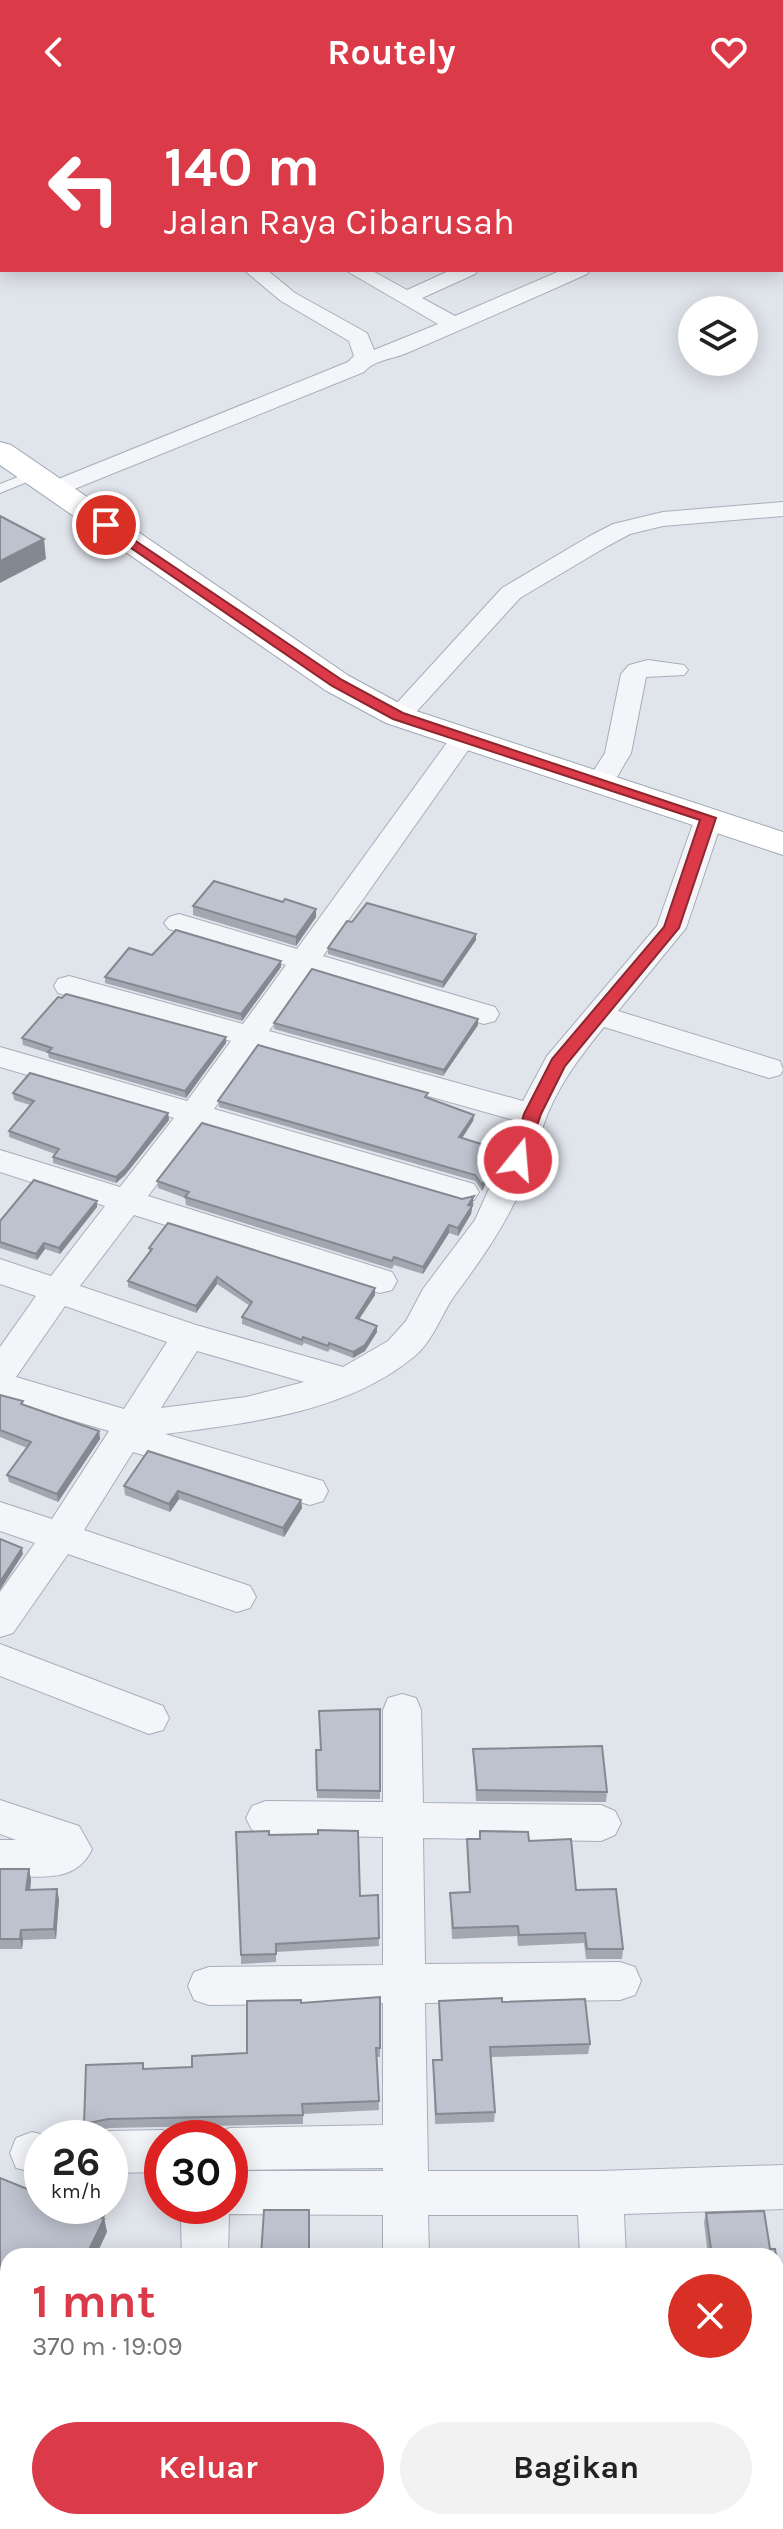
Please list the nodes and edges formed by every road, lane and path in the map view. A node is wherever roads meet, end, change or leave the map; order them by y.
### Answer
1 (257, 272) edge
2 (359, 272) edge
3 (464, 272) edge
4 (575, 272) edge
5 (405, 298) junction
6 (456, 325) junction
7 (365, 357) junction
8 (0, 451) edge
9 (44, 482) junction
10 (0, 489) edge
11 (783, 509) edge
12 (675, 670) dead end
13 (398, 716) junction
14 (463, 739) junction
15 (601, 781) junction
16 (709, 818) junction
17 (783, 844) edge
18 (179, 923) dead end
19 (304, 960) junction
20 (69, 986) dead end
21 (484, 1014) dead end
22 (598, 1015) junction
23 (250, 1036) junction
24 (0, 1057) edge
25 (769, 1068) dead end
26 (194, 1114) junction
27 (532, 1114) junction
28 (0, 1161) edge
29 (463, 1192) dead end
30 (126, 1200) junction
31 (0, 1271) edge
32 (380, 1281) dead end
33 (59, 1289) junction
34 (189, 1336) junction
35 (0, 1373) edge
36 (347, 1381) junction
37 (0, 1386) edge
38 (129, 1431) junction
39 (310, 1491) dead end
40 (0, 1516) edge
41 (60, 1537) junction
42 (237, 1597) dead end
43 (0, 1622) edge
44 (0, 1660) edge
45 (402, 1710) dead end
46 (149, 1718) dead end
47 (0, 1817) edge
48 (266, 1818) dead end
49 (403, 1820) junction
50 (601, 1823) dead end
51 (0, 1858) edge
52 (620, 1981) dead end
53 (404, 1984) junction
54 (209, 1986) dead end
55 (405, 2146) junction
56 (248, 2149) edge
57 (783, 2187) edge
58 (406, 2192) junction
59 (248, 2193) edge
60 (600, 2193) junction
61 (204, 2224) edge
62 (205, 2248) edge
63 (406, 2248) edge
64 (603, 2248) edge

1 - 7 street
2 - 5 street
3 - 5 street
4 - 6 street
5 - 6 street
6 - 7 street
7 - 9 street
8 - 9 main road
9 - 10 lane
9 - 13 main road
11 - 13 street
12 - 15 street
13 - 14 main road
14 - 15 main road
14 - 19 street
15 - 16 main road
16 - 17 main road
16 - 22 street
18 - 19 street
19 - 21 street
19 - 23 street
20 - 23 street
22 - 25 street
22 - 27 street
23 - 26 street
23 - 27 street
24 - 26 street
26 - 29 street
26 - 30 street
27 - 36 street
28 - 30 street
30 - 32 street
30 - 33 street
31 - 33 street
33 - 34 street
33 - 35 street
34 - 36 street
34 - 38 street
36 - 38 street
37 - 38 street
38 - 39 street
38 - 41 street
40 - 41 street
41 - 42 street
41 - 43 street
44 - 46 street
45 - 49 street
47 - 51 street
48 - 49 street
49 - 50 street
49 - 53 street
52 - 53 street
53 - 54 street
53 - 55 street
55 - 56 street
55 - 58 street
57 - 60 street
58 - 59 street
58 - 60 street
58 - 63 street
60 - 64 street
61 - 62 street

